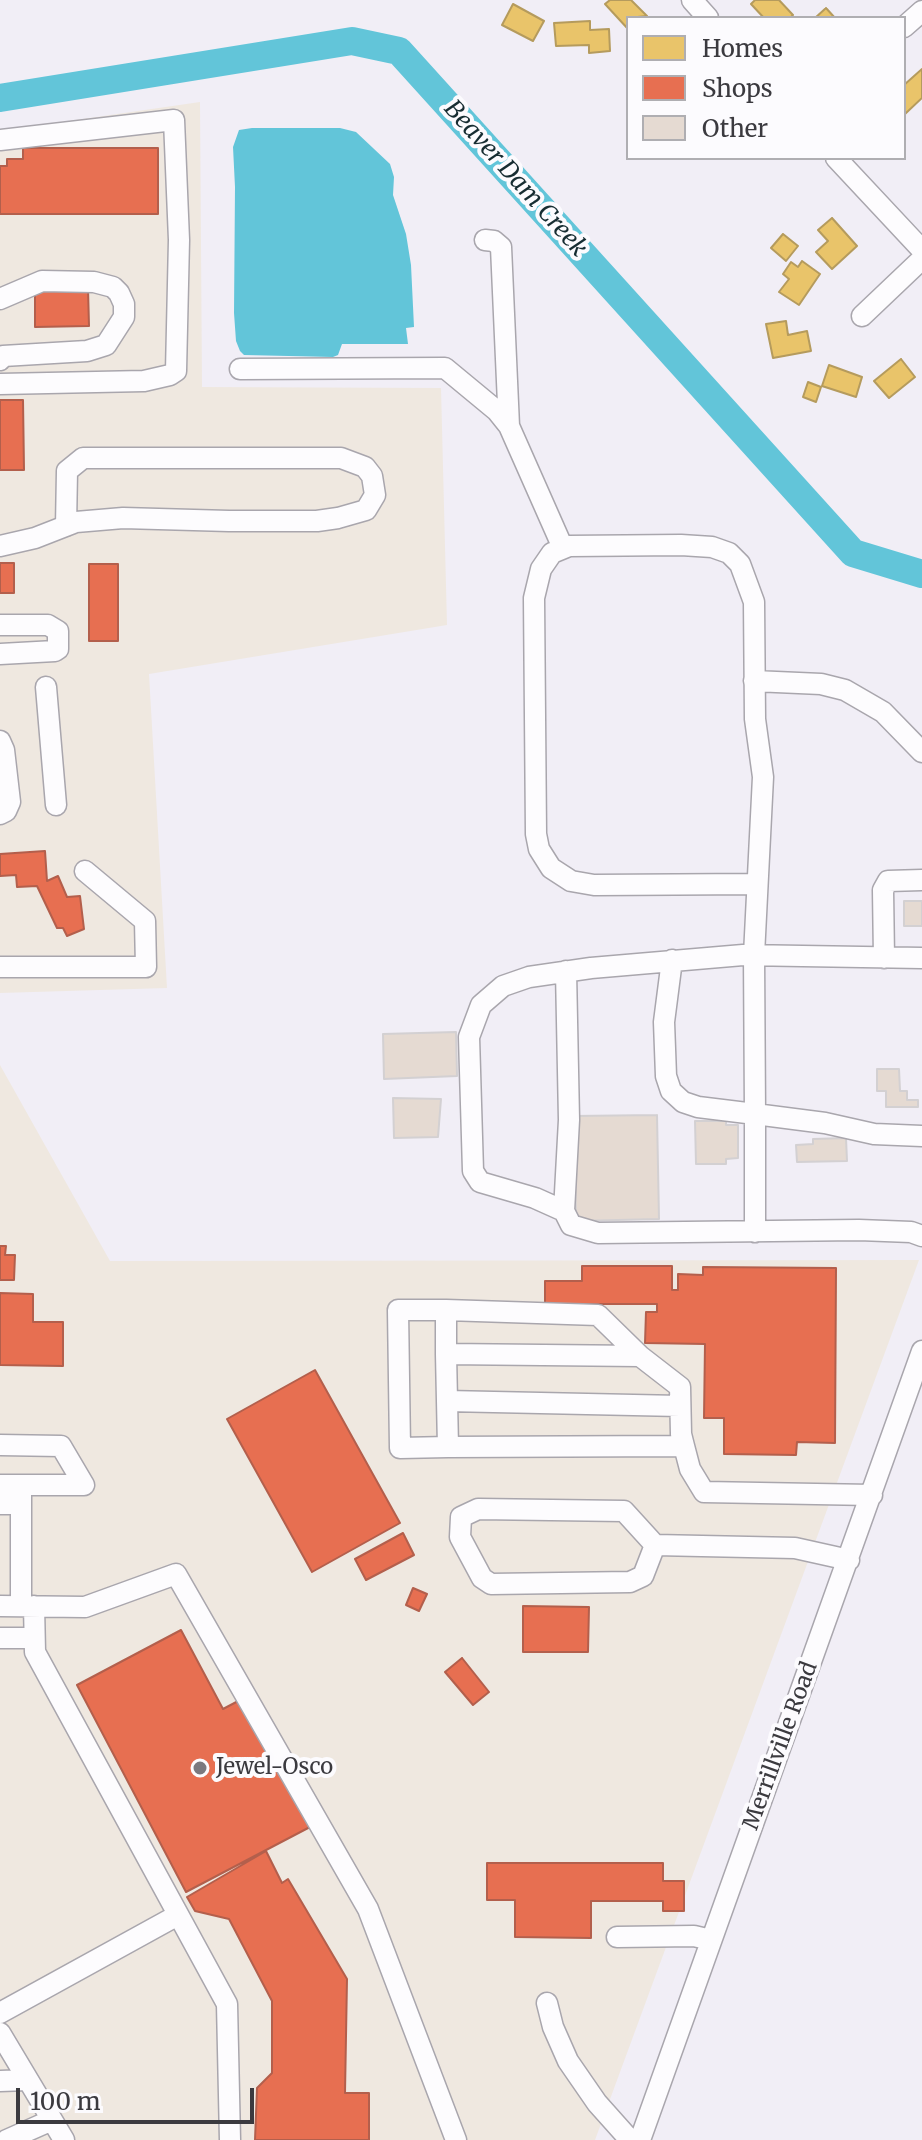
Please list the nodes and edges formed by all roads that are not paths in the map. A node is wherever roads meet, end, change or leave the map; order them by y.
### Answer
1 (692, 0) edge
2 (922, 11) edge
3 (706, 16) edge
4 (906, 25) edge
5 (0, 140) edge
6 (838, 160) edge
7 (485, 240) dead end
8 (922, 250) edge
9 (922, 259) edge
10 (0, 299) edge
11 (862, 316) dead end
12 (0, 360) edge
13 (240, 369) dead end
14 (0, 384) edge
15 (509, 426) junction
16 (66, 526) junction
17 (0, 546) edge
18 (563, 548) junction
19 (0, 625) edge
20 (0, 654) edge
21 (754, 681) junction
22 (46, 687) dead end
23 (0, 741) edge
24 (922, 752) edge
25 (56, 805) dead end
26 (0, 814) edge
27 (85, 871) dead end
28 (922, 880) edge
29 (757, 884) junction
30 (754, 955) junction
31 (884, 958) junction
32 (922, 958) edge
33 (672, 960) junction
34 (0, 967) edge
35 (566, 971) junction
36 (755, 1114) junction
37 (922, 1136) edge
38 (564, 1211) junction
39 (755, 1232) junction
40 (922, 1236) edge
41 (446, 1310) junction
42 (922, 1351) edge
43 (446, 1354) junction
44 (640, 1356) junction
45 (447, 1401) junction
46 (680, 1406) junction
47 (683, 1440) junction
48 (0, 1445) edge
49 (448, 1447) junction
50 (10, 1495) edge
51 (872, 1495) junction
52 (655, 1545) junction
53 (849, 1560) junction
54 (0, 1567) edge
55 (21, 1567) junction
56 (0, 1606) edge
57 (28, 1606) junction
58 (0, 1638) edge
59 (34, 1638) junction
60 (178, 1915) junction
61 (617, 1937) dead end
62 (711, 1940) junction
63 (547, 2003) dead end
64 (0, 2013) edge
65 (0, 2033) edge
66 (28, 2080) junction
67 (0, 2081) edge
68 (52, 2120) junction
69 (8, 2138) edge
70 (64, 2140) edge
71 (230, 2140) edge
72 (456, 2140) edge
73 (630, 2140) edge
74 (640, 2140) edge

1 - 3 street
2 - 4 street
5 - 14 street
6 - 8 street
7 - 15 street
9 - 11 street
10 - 12 street
13 - 15 street
15 - 18 street
16 - 16 street
16 - 17 street
18 - 21 street
18 - 29 street
19 - 20 street
21 - 24 street
21 - 29 street
22 - 25 street
23 - 26 street
27 - 34 street
28 - 31 street
29 - 30 street
30 - 31 street
30 - 33 street
30 - 36 street
31 - 32 street
33 - 35 street
33 - 36 street
35 - 38 street
35 - 38 street
36 - 37 street
36 - 39 street
38 - 39 street
39 - 40 street
41 - 43 street
41 - 44 street
41 - 49 street
42 - 51 street, Merrillville Road
43 - 44 street
43 - 45 street
44 - 46 street
45 - 46 street
45 - 49 street
46 - 47 street
47 - 49 street
47 - 51 street
48 - 50 street
50 - 55 street
51 - 53 street, Merrillville Road
52 - 52 street
52 - 53 street
53 - 62 street, Merrillville Road
54 - 55 street
55 - 57 street
56 - 57 street
57 - 59 street
57 - 72 street
58 - 59 street
59 - 60 street
60 - 64 street
60 - 71 street
61 - 62 street
62 - 74 street, Merrillville Road
63 - 73 street
65 - 66 street
66 - 67 street
66 - 68 street
68 - 69 street
68 - 70 street

